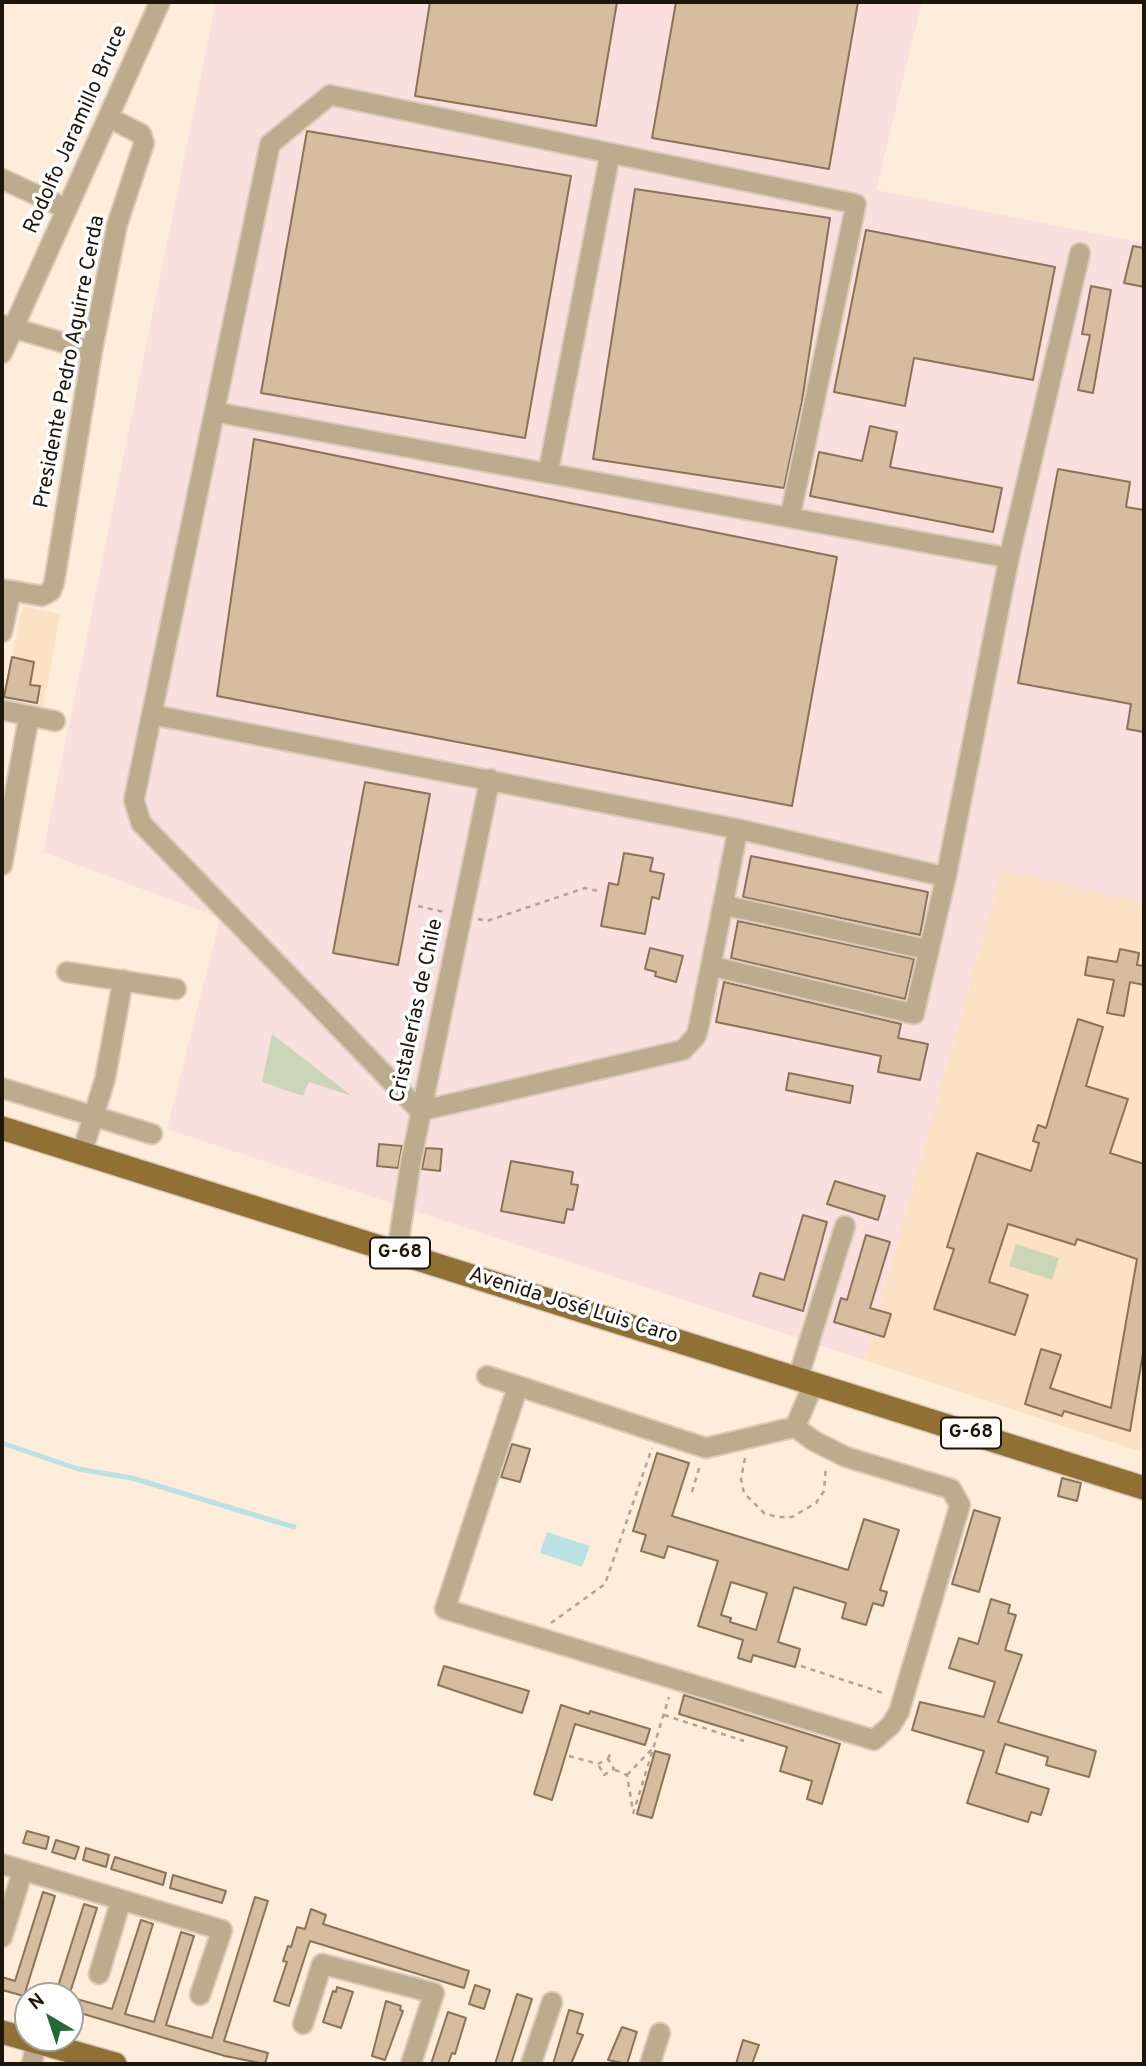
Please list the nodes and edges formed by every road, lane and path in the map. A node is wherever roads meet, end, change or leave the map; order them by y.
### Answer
1 (160, 2) edge
2 (108, 117) junction
3 (610, 154) junction
4 (2, 179) edge
5 (67, 209) junction
6 (1080, 253) dead end
7 (7, 327) edge
8 (92, 351) junction
9 (2, 353) edge
10 (215, 412) junction
11 (548, 473) junction
12 (790, 517) junction
13 (1009, 558) junction
14 (6, 590) edge
15 (2, 632) edge
16 (2, 710) edge
17 (154, 715) junction
18 (29, 716) junction
19 (55, 721) dead end
20 (490, 779) junction
21 (738, 829) junction
22 (4, 841) edge
23 (2, 865) edge
24 (946, 877) junction
25 (598, 891) dead end
26 (723, 905) junction
27 (418, 906) dead end
28 (461, 916) junction
29 (929, 950) junction
30 (710, 966) junction
31 (67, 972) dead end
32 (122, 980) junction
33 (176, 989) dead end
34 (2, 1087) edge
35 (421, 1111) junction
36 (93, 1116) junction
37 (2, 1128) edge
38 (152, 1134) dead end
39 (82, 1153) junction
40 (845, 1226) dead end
41 (397, 1252) junction
42 (487, 1376) dead end
43 (806, 1380) junction
44 (518, 1386) junction
45 (795, 1427) junction
46 (657, 1432) junction
47 (768, 1433) junction
48 (814, 1441) junction
49 (706, 1448) junction
50 (1144, 1488) edge
51 (692, 1492) dead end
52 (534, 1636) junction
53 (801, 1666) dead end
54 (675, 1679) junction
55 (902, 1699) junction
56 (664, 1715) junction
57 (744, 1741) dead end
58 (653, 1748) junction
59 (611, 1751) dead end
60 (569, 1756) dead end
61 (608, 1759) junction
62 (598, 1764) junction
63 (614, 1769) junction
64 (627, 1774) junction
65 (2, 1864) edge
66 (23, 1870) junction
67 (121, 1900) junction
68 (2, 1937) edge
69 (99, 1974) dead end
70 (200, 1995) dead end
71 (552, 2002) dead end
72 (303, 2024) dead end
73 (2, 2032) edge
74 (660, 2033) dead end
75 (34, 2053) edge
76 (115, 2064) edge
77 (411, 2064) edge
78 (531, 2064) edge
79 (650, 2064) edge

1 - 2 street, Rodolfo Jaramillo Bruce
2 - 5 street, Rodolfo Jaramillo Bruce
2 - 8 street, Presidente Pedro Aguirre Cerda
3 - 10 street
3 - 11 street
3 - 12 street
4 - 5 street
5 - 7 street, Rodolfo Jaramillo Bruce
6 - 13 street
7 - 8 street
7 - 9 street, Rodolfo Jaramillo Bruce
8 - 14 street, Presidente Pedro Aguirre Cerda
10 - 11 street
10 - 17 street
11 - 12 street
12 - 13 street
13 - 24 street
14 - 15 street
16 - 18 street
17 - 20 street
17 - 35 street
18 - 19 street
18 - 22 street
20 - 21 street
20 - 28 street, Cristalerías de Chile
21 - 24 street
21 - 26 street
22 - 23 street
24 - 29 street
25 - 28 path
26 - 29 street
26 - 30 street
27 - 28 path
28 - 35 street, Cristalerías de Chile
29 - 30 street
30 - 35 street
31 - 32 street
32 - 33 street
32 - 36 street
34 - 36 street
35 - 41 street, Cristalerías de Chile
36 - 38 street
36 - 39 street
37 - 39 main road, Avenida José Luis Caro / G-68
39 - 41 main road, Avenida José Luis Caro / G-68
40 - 43 street
41 - 43 main road, Avenida José Luis Caro / G-68
42 - 44 street
43 - 45 street
43 - 50 main road, Avenida José Luis Caro / G-68
44 - 46 street
44 - 52 street
45 - 47 street
45 - 48 street
46 - 49 street
46 - 52 path
47 - 48 path
47 - 49 street
48 - 55 street
49 - 51 path
52 - 54 street
53 - 55 path
54 - 55 street
54 - 56 path
56 - 57 path
56 - 58 path
58 - 64 path
58 - 64 path
59 - 61 path
60 - 62 path
61 - 62 path
61 - 63 path
62 - 63 path
63 - 64 path
65 - 66 street
66 - 67 street
66 - 68 street
67 - 69 street
67 - 70 street
71 - 78 street
72 - 77 street
73 - 75 main road
74 - 79 street
75 - 76 main road

